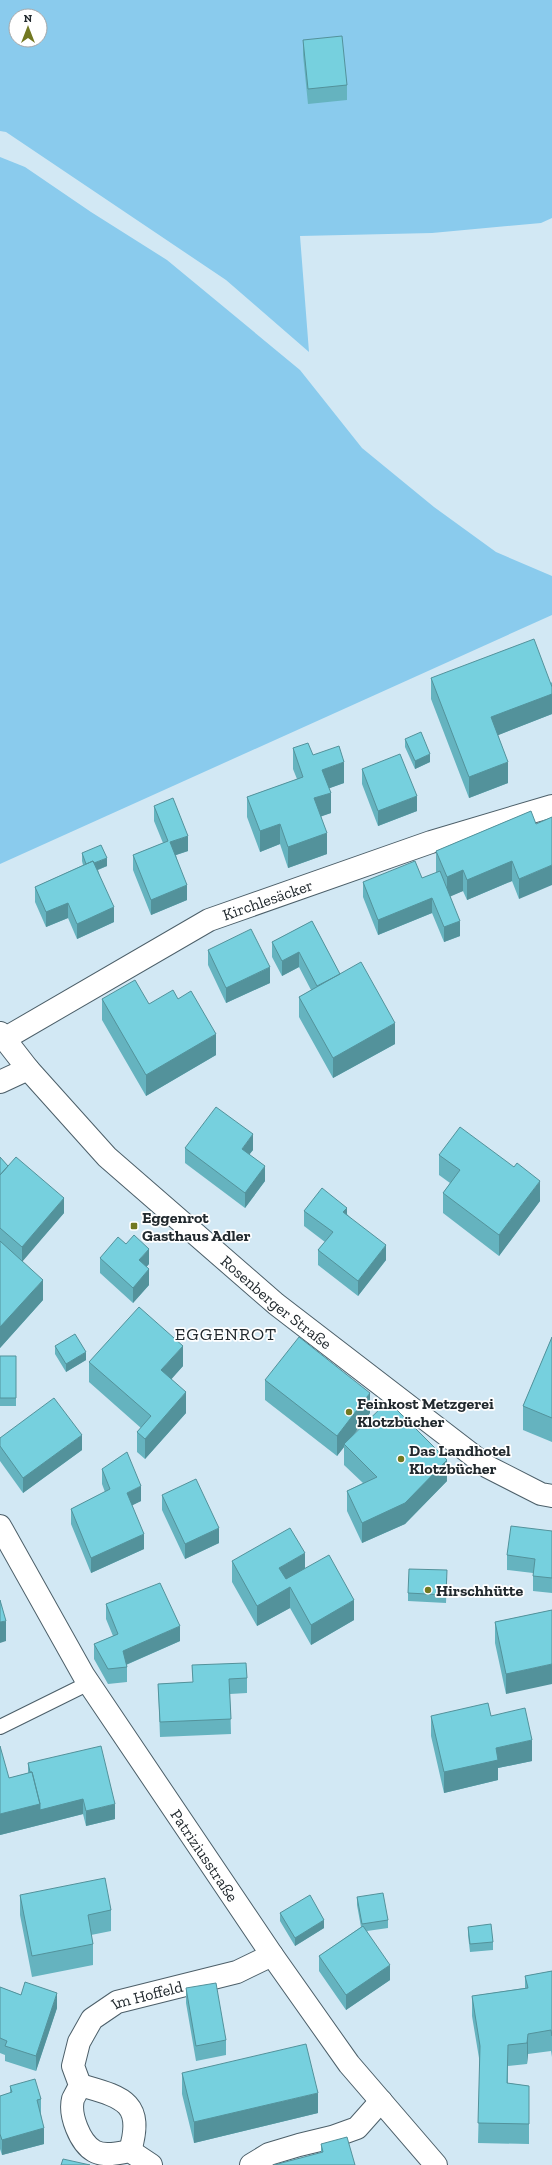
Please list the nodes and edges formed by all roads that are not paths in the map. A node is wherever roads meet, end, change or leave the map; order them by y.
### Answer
1 (552, 806) edge
2 (2, 1036) edge
3 (28, 1069) junction
4 (0, 1082) edge
5 (552, 1496) edge
6 (0, 1526) edge
7 (89, 1683) junction
8 (0, 1727) edge
9 (272, 1956) junction
10 (80, 2085) junction
11 (381, 2101) junction
12 (130, 2151) junction
13 (151, 2165) edge
14 (252, 2165) edge
15 (436, 2165) edge

1 - 2 street, Kirchlesäcker
2 - 3 street, Rosenberger Straße
3 - 4 street
3 - 5 street, Rosenberger Straße
6 - 7 street, Patriziusstraße
7 - 8 lane
7 - 9 street, Patriziusstraße
9 - 10 street, Im Hoffeld
9 - 11 street, Patriziusstraße
10 - 12 street
10 - 12 street
11 - 14 street
11 - 15 street, Patriziusstraße
12 - 13 street

